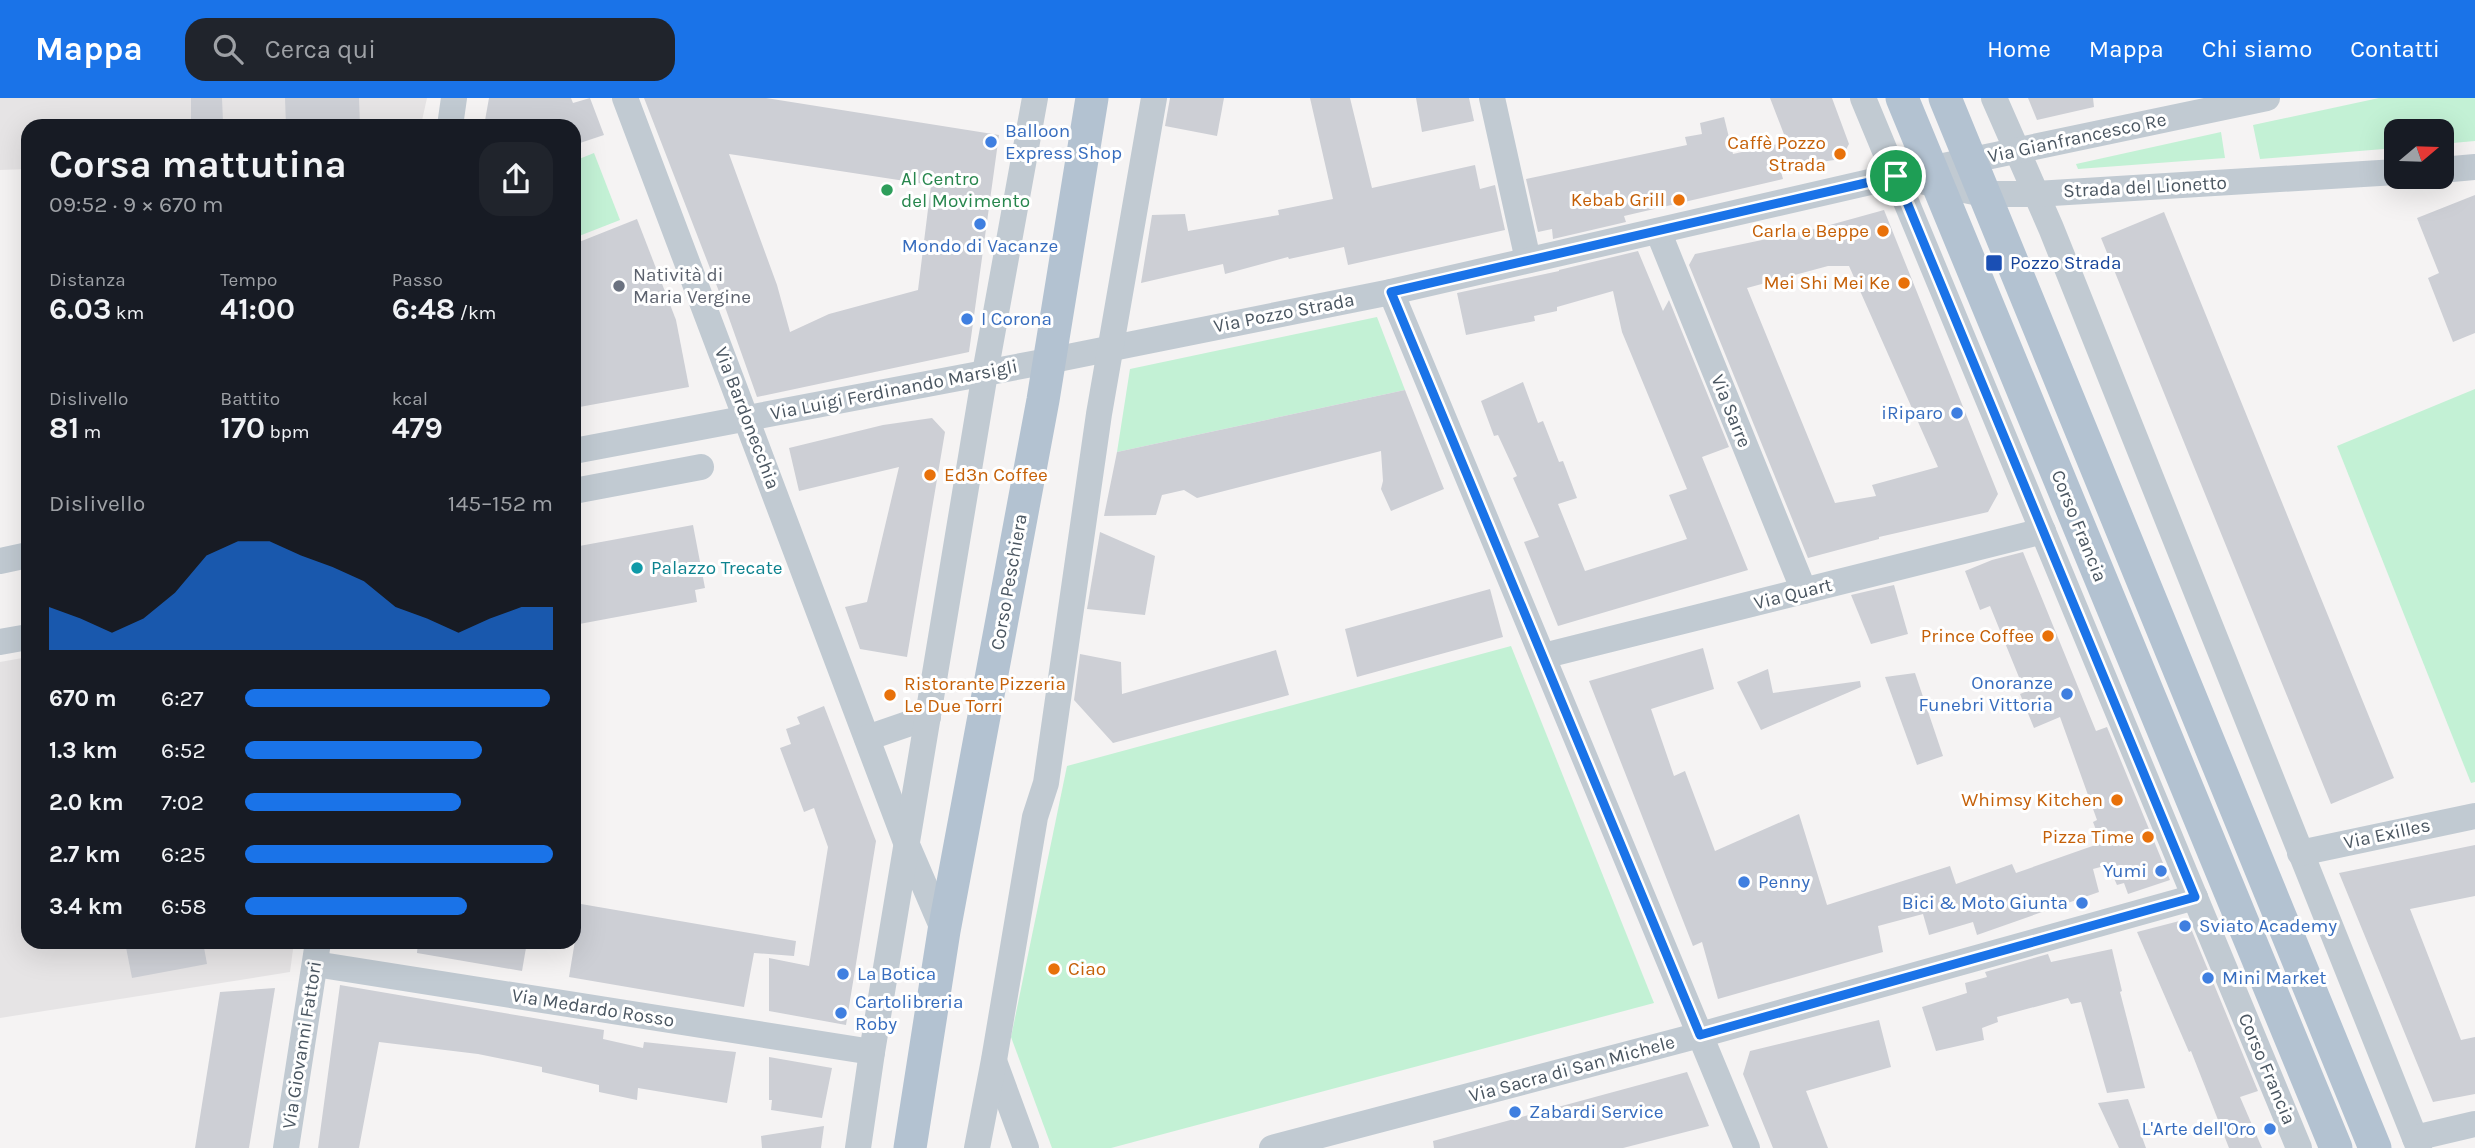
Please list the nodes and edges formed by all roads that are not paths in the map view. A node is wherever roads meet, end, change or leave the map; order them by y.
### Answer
1 (454, 98) edge
2 (625, 98) edge
3 (1035, 98) edge
4 (1092, 98) edge
5 (1154, 98) edge
6 (1492, 98) edge
7 (1863, 98) edge
8 (1902, 98) edge
9 (1945, 98) edge
10 (1994, 98) edge
11 (2266, 98) edge
12 (451, 119) edge
13 (2017, 151) junction
14 (1970, 160) junction
15 (2475, 167) edge
16 (2454, 169) edge
17 (2384, 173) edge
18 (1896, 176) junction
19 (1935, 177) junction
20 (1984, 194) junction
21 (2036, 194) junction
22 (1658, 231) junction
23 (1528, 260) junction
24 (1391, 292) junction
25 (1110, 348) junction
26 (1048, 361) junction
27 (985, 373) junction
28 (747, 418) junction
29 (581, 450) edge
30 (701, 467) dead end
31 (581, 490) edge
32 (2043, 531) junction
33 (21, 556) edge
34 (0, 561) edge
35 (1804, 591) junction
36 (21, 638) edge
37 (0, 642) edge
38 (1543, 656) junction
39 (928, 717) junction
40 (867, 738) junction
41 (2475, 816) edge
42 (907, 845) junction
43 (2300, 853) junction
44 (2195, 897) junction
45 (944, 931) junction
46 (317, 953) edge
47 (1700, 1035) junction
48 (872, 1052) junction
49 (994, 1060) junction
50 (2475, 1125) edge
51 (2417, 1143) edge
52 (286, 1148) edge
53 (858, 1148) edge
54 (910, 1148) edge
55 (977, 1148) edge
56 (1026, 1148) edge
57 (1272, 1148) edge
58 (1747, 1148) edge
59 (2300, 1148) edge
60 (2336, 1148) edge
61 (2375, 1148) edge

1 - 12 street
2 - 28 street, Via Bardonecchia
3 - 27 street
4 - 26 main road, Corso Peschiera
5 - 25 street
6 - 23 street
7 - 18 street, Corso Francia
8 - 19 main road, Corso Francia
9 - 14 main road, Corso Francia
10 - 13 street
11 - 13 street, Via Gianfrancesco Re
13 - 14 street, Via Gianfrancesco Re
13 - 21 street
14 - 19 street, Via Pozzo Strada
14 - 20 main road, Corso Francia
15 - 16 street
17 - 21 street, Strada del Lionetto
18 - 19 street, Via Pozzo Strada
18 - 22 street, Via Pozzo Strada
18 - 32 street, Corso Francia
19 - 20 street, Strada del Lionetto
19 - 60 main road, Corso Francia
20 - 21 street, Strada del Lionetto
20 - 61 main road, Corso Francia
21 - 43 street
22 - 23 street, Via Pozzo Strada
22 - 35 street, Via Sarre
23 - 24 street, Via Pozzo Strada
24 - 25 street, Via Pozzo Strada
24 - 38 street
25 - 26 street, Via Pozzo Strada
25 - 49 street
26 - 27 street, Via Luigi Ferdinando Marsigli
26 - 45 main road, Corso Peschiera
27 - 28 street, Via Luigi Ferdinando Marsigli
27 - 39 street
28 - 29 street, Via Luigi Ferdinando Marsigli
28 - 40 street, Via Bardonecchia
30 - 31 street
32 - 35 street, Via Quart
32 - 44 street, Corso Francia
33 - 34 street
35 - 38 street, Via Quart
36 - 37 street
38 - 47 street
39 - 40 street
39 - 42 street
40 - 42 street, Via Bardonecchia
41 - 43 street, Via Exilles
42 - 45 street, Via Bardonecchia
42 - 48 street
43 - 51 street
44 - 47 street, Via Sacra di San Michele
44 - 59 street, Corso Francia
45 - 54 main road, Corso Peschiera
46 - 48 street, Via Medardo Rosso
46 - 52 street, Via Giovanni Fattori
47 - 57 street, Via Sacra di San Michele
47 - 58 street
48 - 53 street
49 - 55 street
49 - 56 street
50 - 51 street

